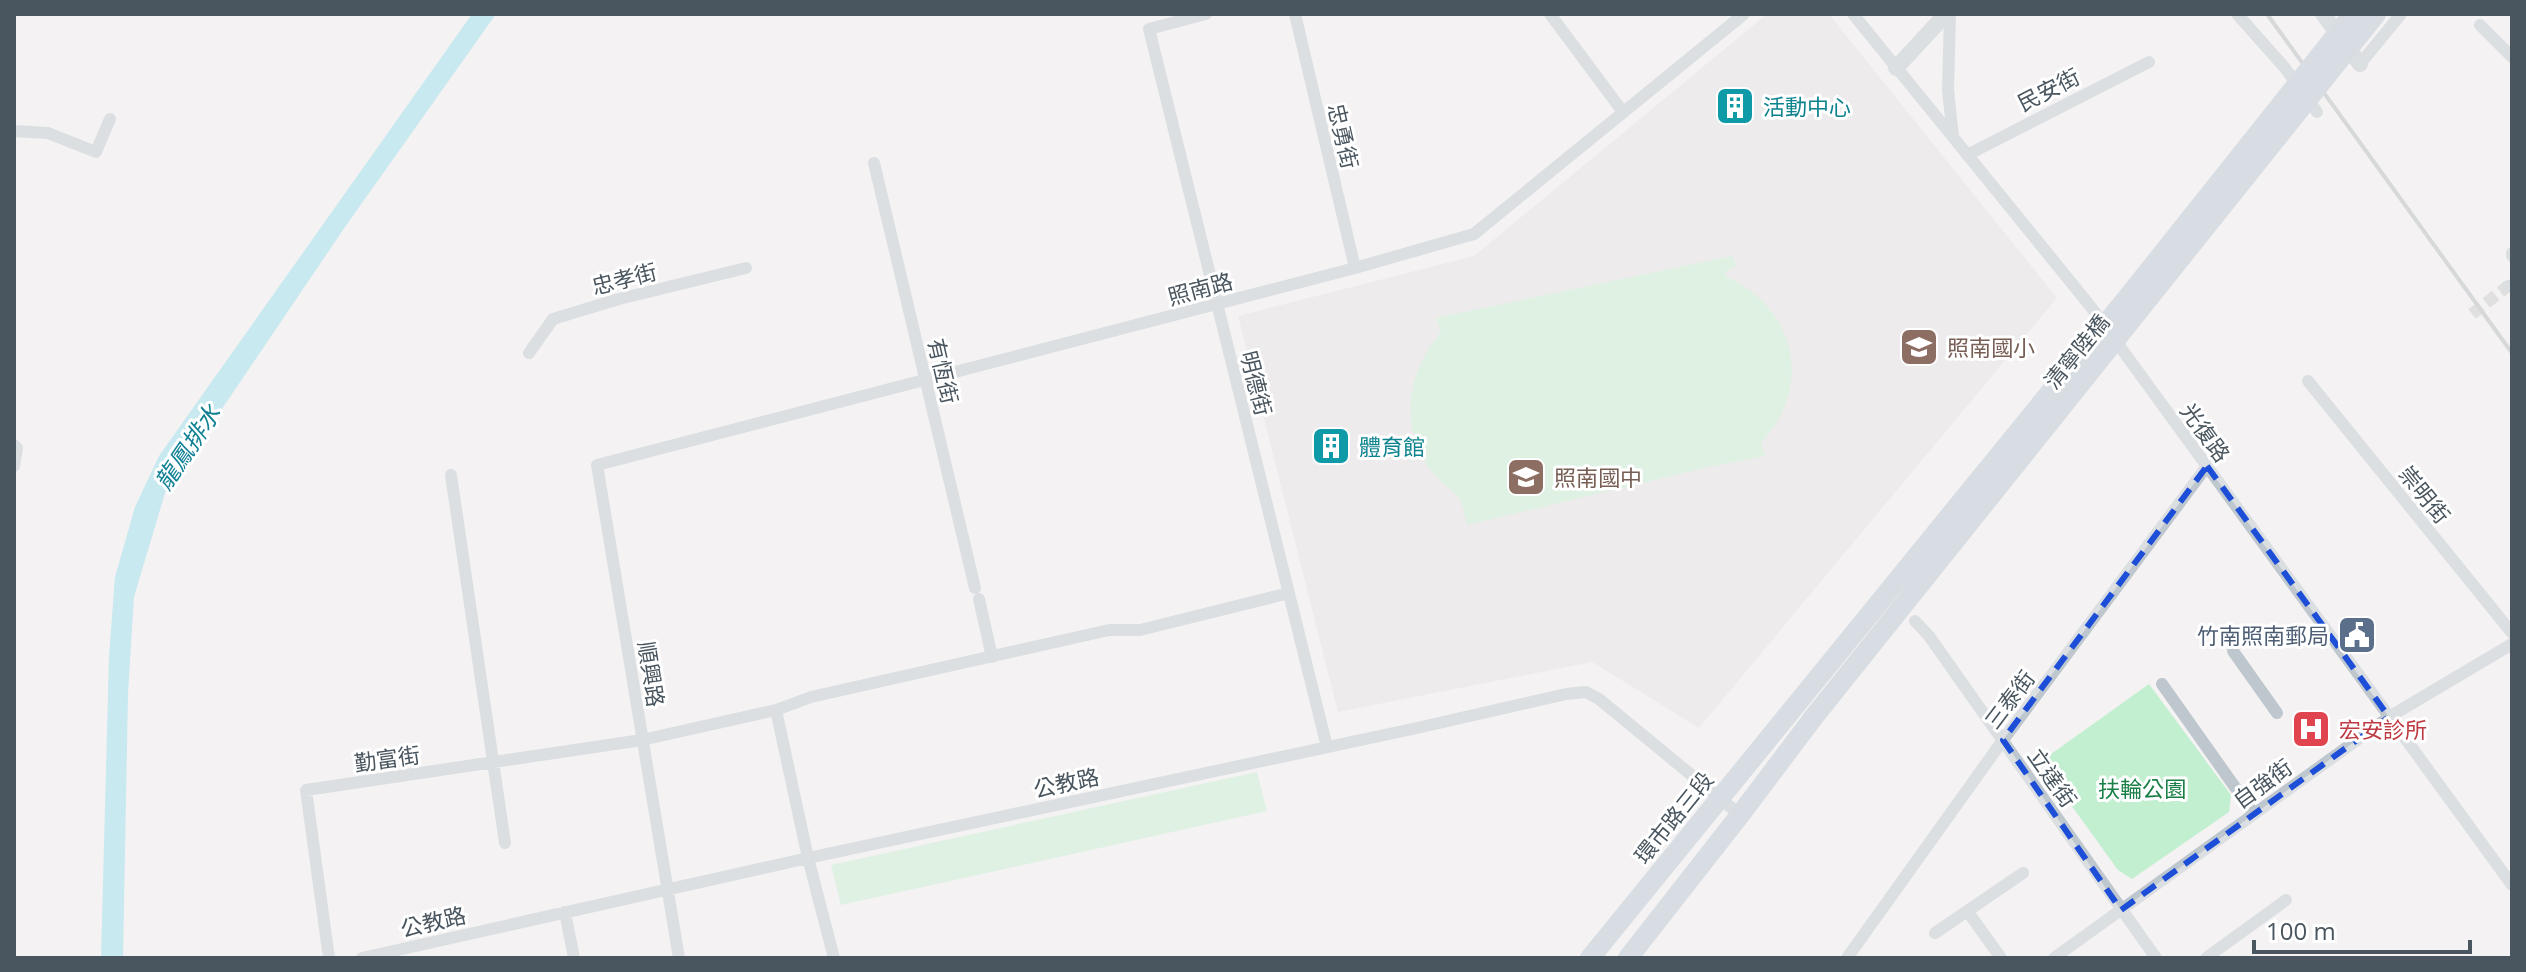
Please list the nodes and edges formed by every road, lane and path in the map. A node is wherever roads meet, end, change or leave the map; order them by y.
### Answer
1 (1206, 14) edge
2 (1295, 14) edge
3 (1550, 14) edge
4 (1744, 14) edge
5 (1853, 14) edge
6 (1948, 14) edge
7 (2237, 14) edge
8 (2353, 14) edge
9 (2376, 14) edge
10 (2401, 14) edge
11 (2326, 15) edge
12 (2480, 25) dead end
13 (2512, 57) edge
14 (2149, 62) dead end
15 (2360, 64) joint
16 (1896, 68) junction
17 (1623, 112) junction
18 (2317, 112) dead end
19 (110, 119) dead end
20 (14, 131) edge
21 (1953, 137) junction
22 (1967, 155) junction
23 (874, 163) dead end
24 (746, 268) dead end
25 (1355, 268) junction
26 (1217, 304) junction
27 (529, 353) dead end
28 (925, 379) junction
29 (2308, 381) dead end
30 (14, 445) edge
31 (597, 465) joint
32 (14, 466) edge
33 (2207, 466) junction
34 (451, 475) dead end
35 (1289, 593) junction
36 (1915, 621) dead end
37 (2512, 633) edge
38 (2512, 644) edge
39 (2233, 651) dead end
40 (992, 657) junction
41 (2162, 684) dead end
42 (1795, 706) joint
43 (776, 710) junction
44 (2277, 713) dead end
45 (2389, 717) junction
46 (642, 740) junction
47 (2003, 740) junction
48 (1327, 747) junction
49 (494, 762) junction
50 (1718, 798) junction
51 (2254, 814) junction
52 (1740, 815) junction
53 (505, 843) dead end
54 (808, 858) junction
55 (2023, 873) dead end
56 (2512, 885) edge
57 (667, 889) junction
58 (2286, 900) dead end
59 (2121, 910) junction
60 (565, 912) junction
61 (1968, 912) junction
62 (1935, 933) dead end
63 (329, 958) edge
64 (362, 958) edge
65 (574, 958) edge
66 (679, 958) edge
67 (834, 958) edge
68 (1590, 958) edge
69 (1628, 958) edge
70 (1847, 958) edge
71 (2001, 958) edge
72 (2054, 958) edge
73 (2156, 958) edge
74 (2206, 958) edge

1 - 26 street, 明德街
2 - 25 street, 忠勇街
3 - 17 street
4 - 17 street, 照南路
5 - 16 street, 光復路
6 - 16 street
6 - 21 street
7 - 18 street
8 - 42 main road, 清寧陸橋, bridge
9 - 52 main road, 清寧陸橋, bridge
10 - 15 street
11 - 15 street
12 - 13 street
14 - 22 street, 民安街
16 - 21 street, 光復路
17 - 25 street, 照南路
19 - 20 street
21 - 22 street, 光復路
22 - 33 street, 光復路
23 - 28 street, 有恆街
24 - 27 street, 忠孝街
25 - 26 street, 照南路
26 - 28 street, 照南路
26 - 35 street, 明德街
28 - 31 street, 照南路
28 - 40 street, 有恆街
29 - 37 street, 崇明街
30 - 32 street
31 - 46 street, 順興路
33 - 45 street, 光復路
33 - 47 street, 三泰街
34 - 49 street
35 - 40 street, 勤富街
35 - 48 street, 明德街
36 - 47 street, 立達街
38 - 45 street, 自強街
39 - 44 street
40 - 43 street, 勤富街
41 - 51 street
42 - 50 main road, 環市路三段
43 - 46 street, 勤富街
43 - 54 street
45 - 51 street, 自強街
45 - 56 street, 光復路
46 - 49 street, 勤富街
46 - 57 street, 順興路
47 - 59 street, 立達街
47 - 70 street, 三泰街
48 - 50 street, 公教路
48 - 54 street, 公教路
49 - 53 street
49 - 63 street, 勤富街
50 - 52 street, 公教路
50 - 68 main road, 環市路三段
51 - 59 street, 自強街
52 - 69 main road
54 - 57 street, 公教路
54 - 67 street
55 - 61 street
57 - 60 street, 公教路
57 - 66 street, 順興路
58 - 74 street
59 - 72 street, 自強街
59 - 73 street, 立達街
60 - 64 street, 公教路
60 - 65 street
61 - 62 street
61 - 71 street

